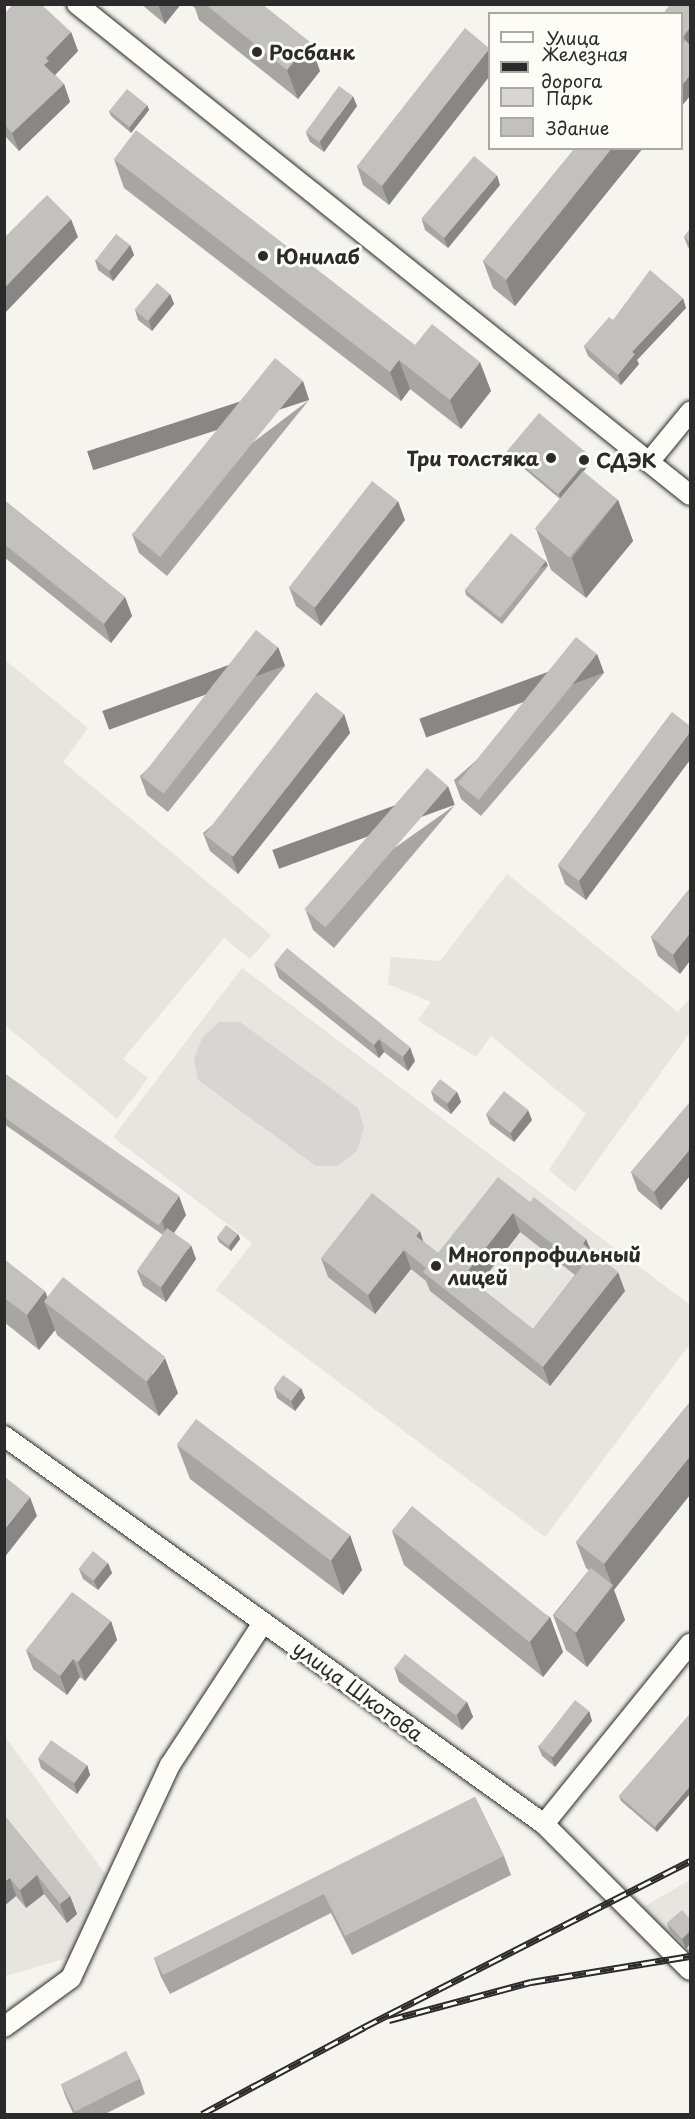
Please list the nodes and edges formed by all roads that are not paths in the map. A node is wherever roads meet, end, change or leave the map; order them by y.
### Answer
1 (77, 4) edge
2 (690, 412) edge
3 (649, 462) junction
4 (690, 495) edge
5 (4, 1436) edge
6 (263, 1623) junction
7 (690, 1644) edge
8 (544, 1824) junction
9 (690, 1970) edge
10 (4, 2027) edge

1 - 3 street
2 - 3 street
3 - 4 street
5 - 6 street, улица Шкотова
6 - 8 street, улица Шкотова
6 - 10 street
7 - 8 street
8 - 9 street, улица Шкотова

